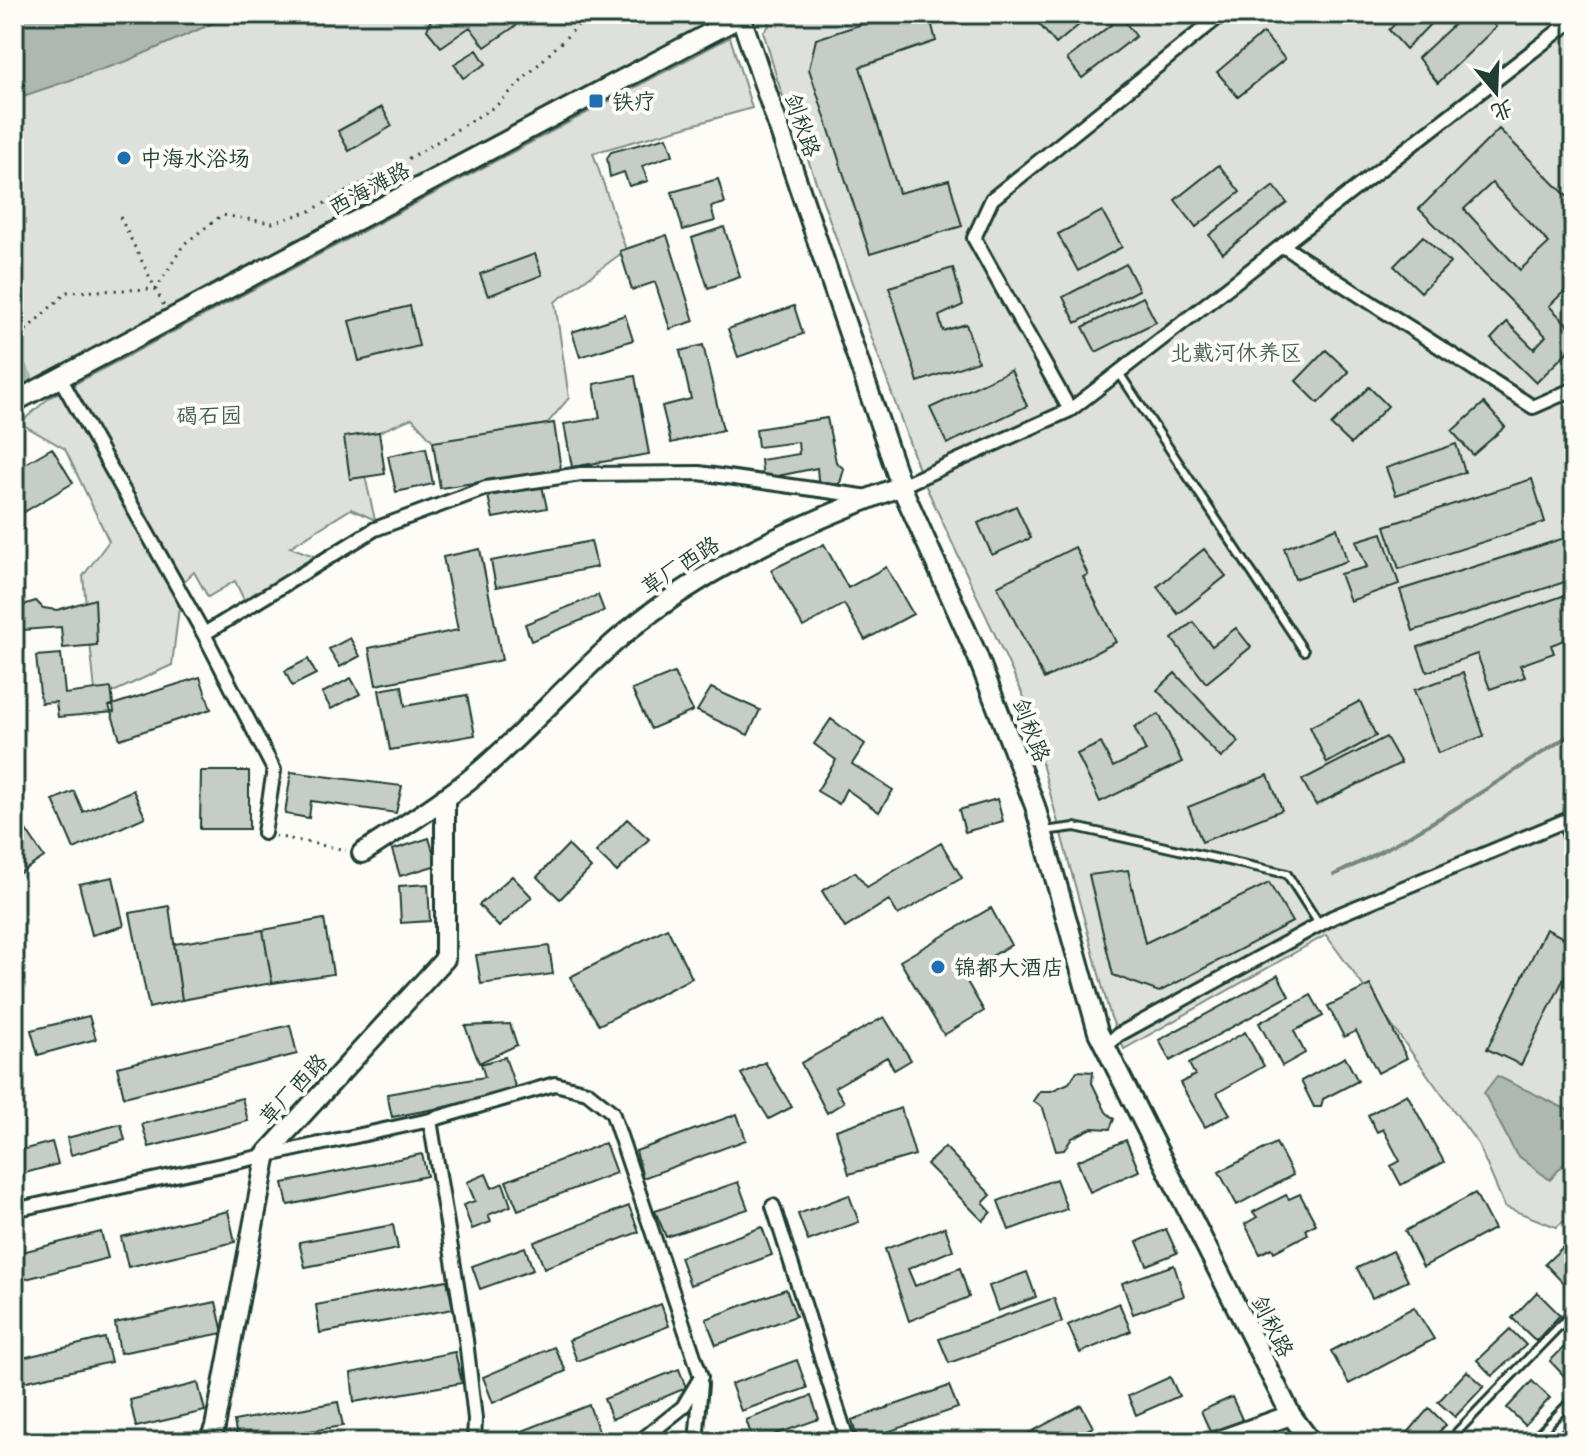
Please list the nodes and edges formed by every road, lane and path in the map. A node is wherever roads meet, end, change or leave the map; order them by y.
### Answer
1 (590, 14) edge
2 (1222, 14) edge
3 (1553, 14) edge
4 (743, 16) edge
5 (1572, 22) edge
6 (120, 217) dead end
7 (1283, 246) junction
8 (156, 289) junction
9 (166, 309) dead end
10 (15, 340) edge
11 (1119, 373) junction
12 (59, 376) junction
13 (1574, 389) edge
14 (14, 402) edge
15 (1070, 410) junction
16 (901, 486) junction
17 (872, 497) junction
18 (204, 634) junction
19 (1304, 651) dead end
20 (445, 797) junction
21 (1570, 819) edge
22 (1042, 831) junction
23 (264, 833) joint
24 (362, 853) joint
25 (1574, 853) edge
26 (1319, 924) junction
27 (1105, 1047) junction
28 (430, 1120) junction
29 (267, 1153) junction
30 (773, 1206) dead end
31 (14, 1210) edge
32 (1574, 1317) edge
33 (701, 1377) junction
34 (1574, 1398) edge
35 (1291, 1415) junction
36 (209, 1442) edge
37 (474, 1442) edge
38 (639, 1442) edge
39 (696, 1442) edge
40 (848, 1442) edge
41 (1214, 1442) edge
42 (1311, 1442) edge
43 (1457, 1442) edge
44 (1531, 1442) edge

1 - 8 path
2 - 15 street
3 - 5 street
4 - 12 main road, 西海滩路
4 - 16 main road, 剑秋路
5 - 7 street
6 - 8 path
7 - 11 street
7 - 13 street
8 - 9 path
8 - 10 path
11 - 15 street
11 - 19 lane
12 - 14 main road, 西海滩路
12 - 18 street
15 - 16 street
16 - 17 main road, 草厂西路
16 - 22 main road, 剑秋路
17 - 18 street
17 - 20 main road, 草厂西路
18 - 23 street
20 - 24 main road, 草厂西路
20 - 29 main road, 草厂西路
21 - 25 street
21 - 26 street
22 - 26 lane
22 - 27 main road, 剑秋路
23 - 24 path
26 - 27 street
27 - 35 main road, 剑秋路
28 - 29 street
28 - 33 street
28 - 37 street
29 - 31 street
29 - 36 main road, 草厂西路
30 - 40 street
32 - 43 lane
33 - 38 street
33 - 39 street
34 - 44 lane
35 - 41 main road
35 - 42 main road, 剑秋路

